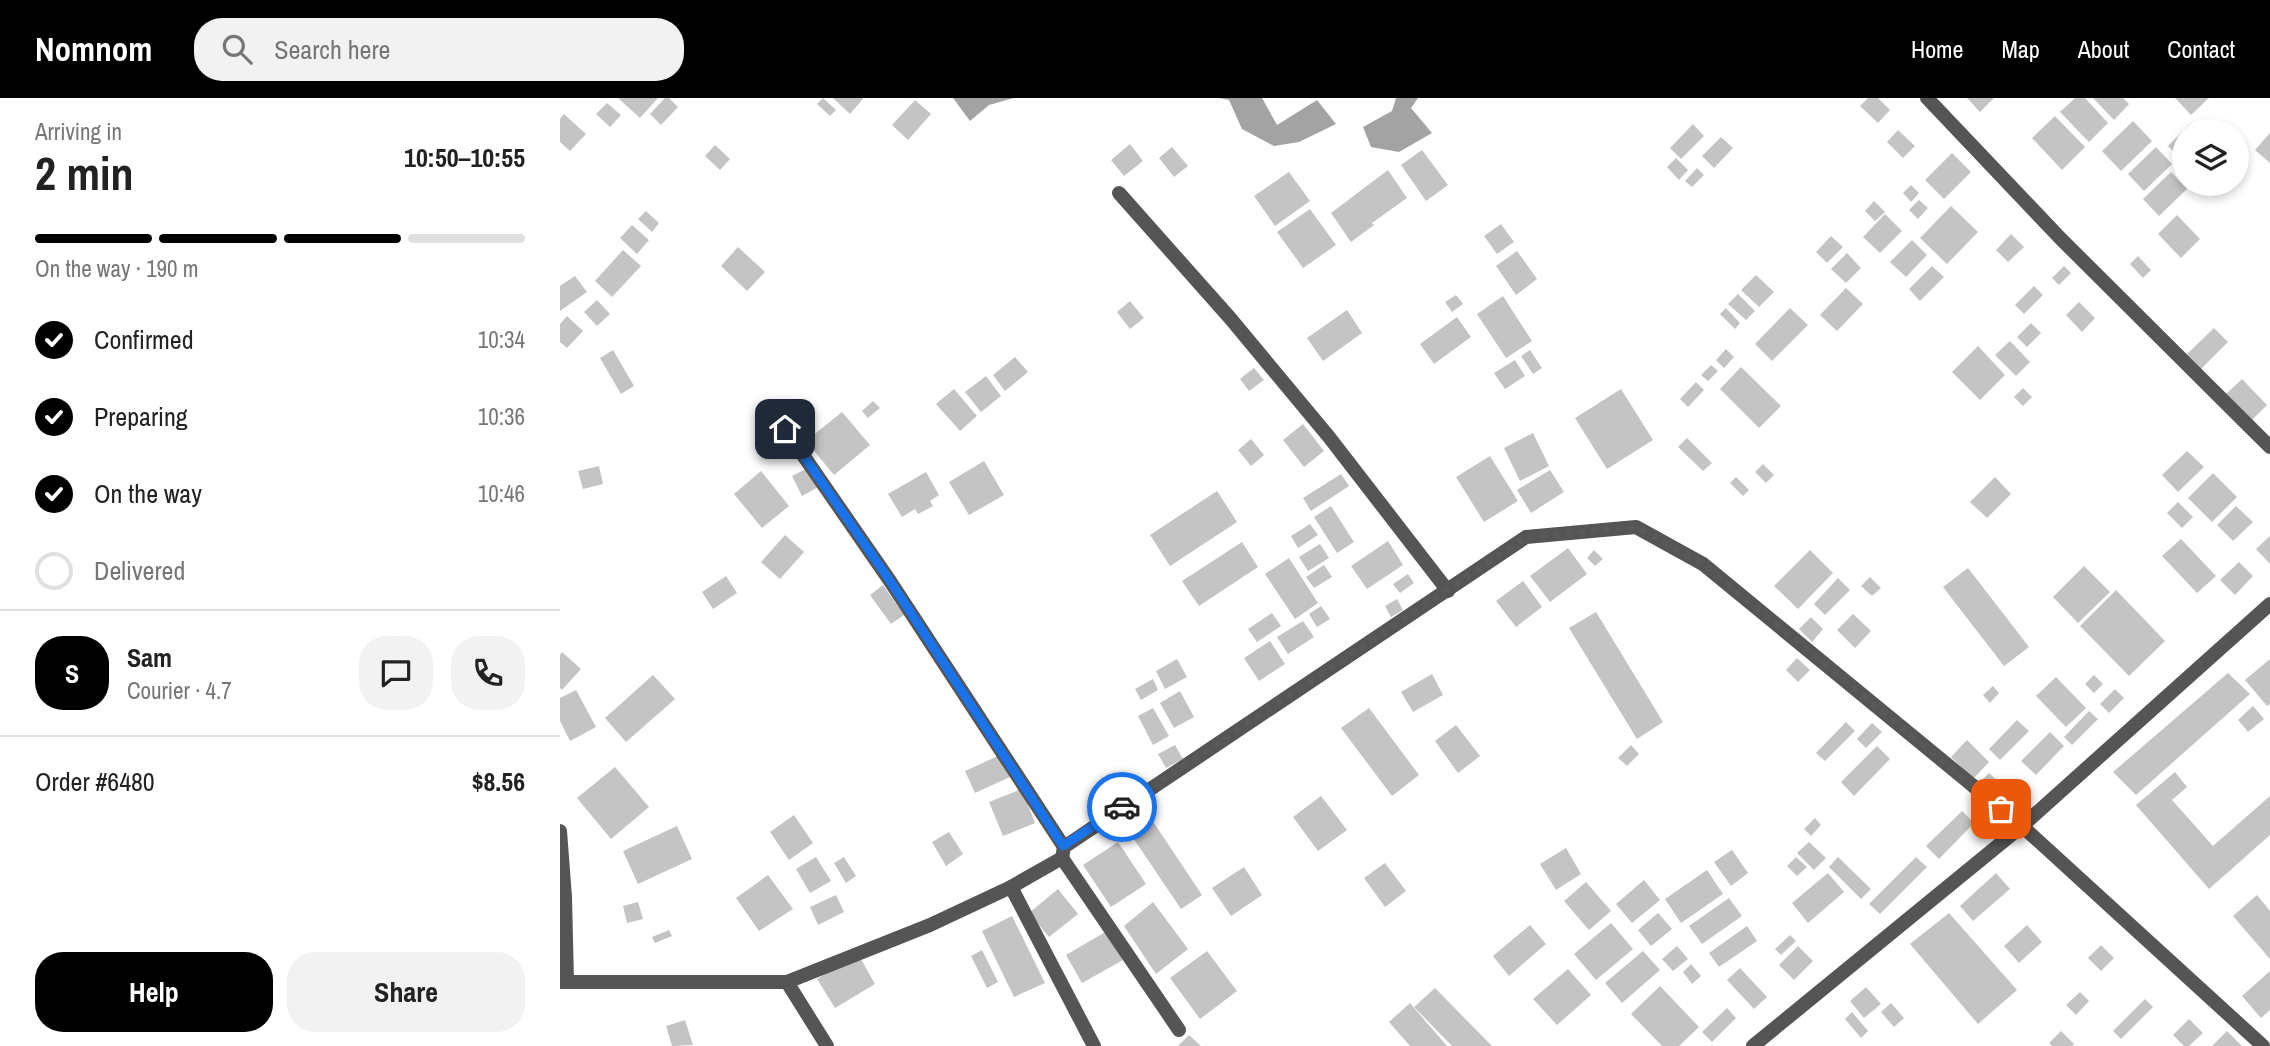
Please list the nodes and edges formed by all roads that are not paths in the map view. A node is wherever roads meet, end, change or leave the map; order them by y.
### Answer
1 (1927, 98) edge
2 (1119, 193) dead end
3 (785, 429) dead end
4 (2270, 447) edge
5 (1448, 591) junction
6 (2270, 604) edge
7 (2022, 826) junction
8 (560, 831) edge
9 (1063, 852) junction
10 (1011, 887) junction
11 (564, 982) edge
12 (788, 982) junction
13 (1179, 1030) dead end
14 (827, 1046) edge
15 (1094, 1046) edge
16 (1754, 1046) edge
17 (2263, 1046) edge

1 - 4 street
2 - 5 street
3 - 9 street
5 - 7 street
5 - 9 street
6 - 7 street
7 - 16 street
7 - 17 street
8 - 11 street
9 - 10 street
9 - 13 street
10 - 12 street
10 - 15 street
11 - 12 street
12 - 14 street

